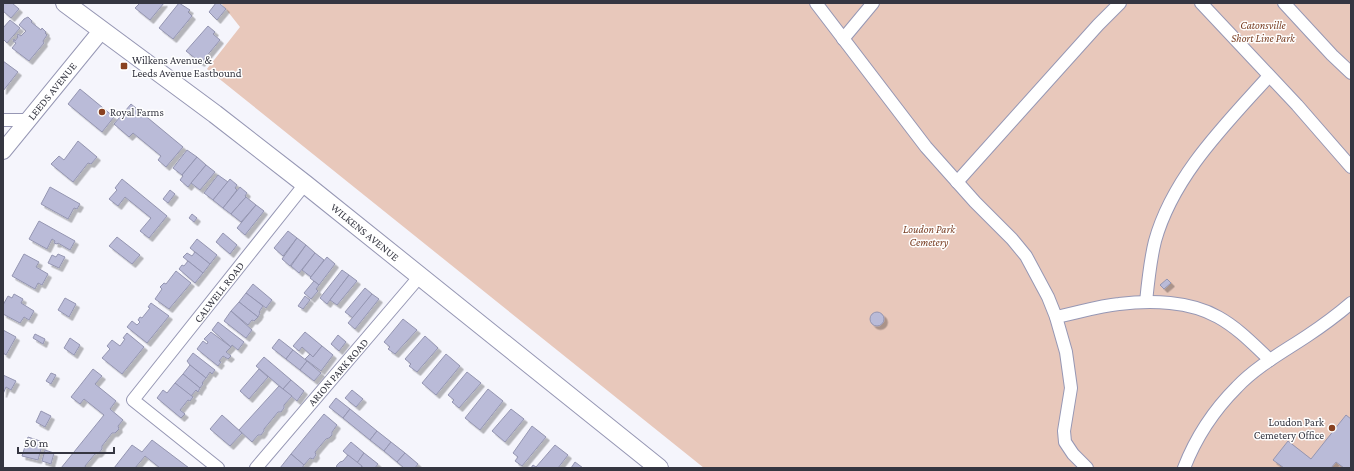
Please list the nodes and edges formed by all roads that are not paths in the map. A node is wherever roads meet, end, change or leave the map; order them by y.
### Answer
1 (65, 3) edge
2 (816, 3) edge
3 (873, 3) edge
4 (1120, 3) edge
5 (1201, 3) edge
6 (1284, 3) edge
7 (101, 31) junction
8 (843, 39) junction
9 (1351, 73) edge
10 (1269, 76) junction
11 (3, 120) edge
12 (28, 120) junction
13 (3, 151) edge
14 (1351, 167) edge
15 (957, 182) junction
16 (305, 184) junction
17 (420, 276) junction
18 (1146, 302) junction
19 (1351, 303) edge
20 (1056, 317) junction
21 (1270, 360) junction
22 (218, 468) edge
23 (256, 468) edge
24 (659, 468) edge
25 (1087, 468) edge
26 (1184, 468) edge

1 - 7 main road, WILKENS AVENUE
2 - 8 street
3 - 8 street
4 - 15 street
5 - 10 street
6 - 9 street
7 - 12 street, LEEDS AVENUE
7 - 16 main road, WILKENS AVENUE
8 - 15 street
10 - 14 street
10 - 18 street
11 - 12 street
12 - 13 street, LEEDS AVENUE
15 - 20 street
16 - 17 main road, WILKENS AVENUE
16 - 22 street, CALWELL ROAD
17 - 23 street, ARION PARK ROAD
17 - 24 main road, WILKENS AVENUE
18 - 20 street
18 - 21 street
19 - 21 street
20 - 25 street
21 - 26 street

